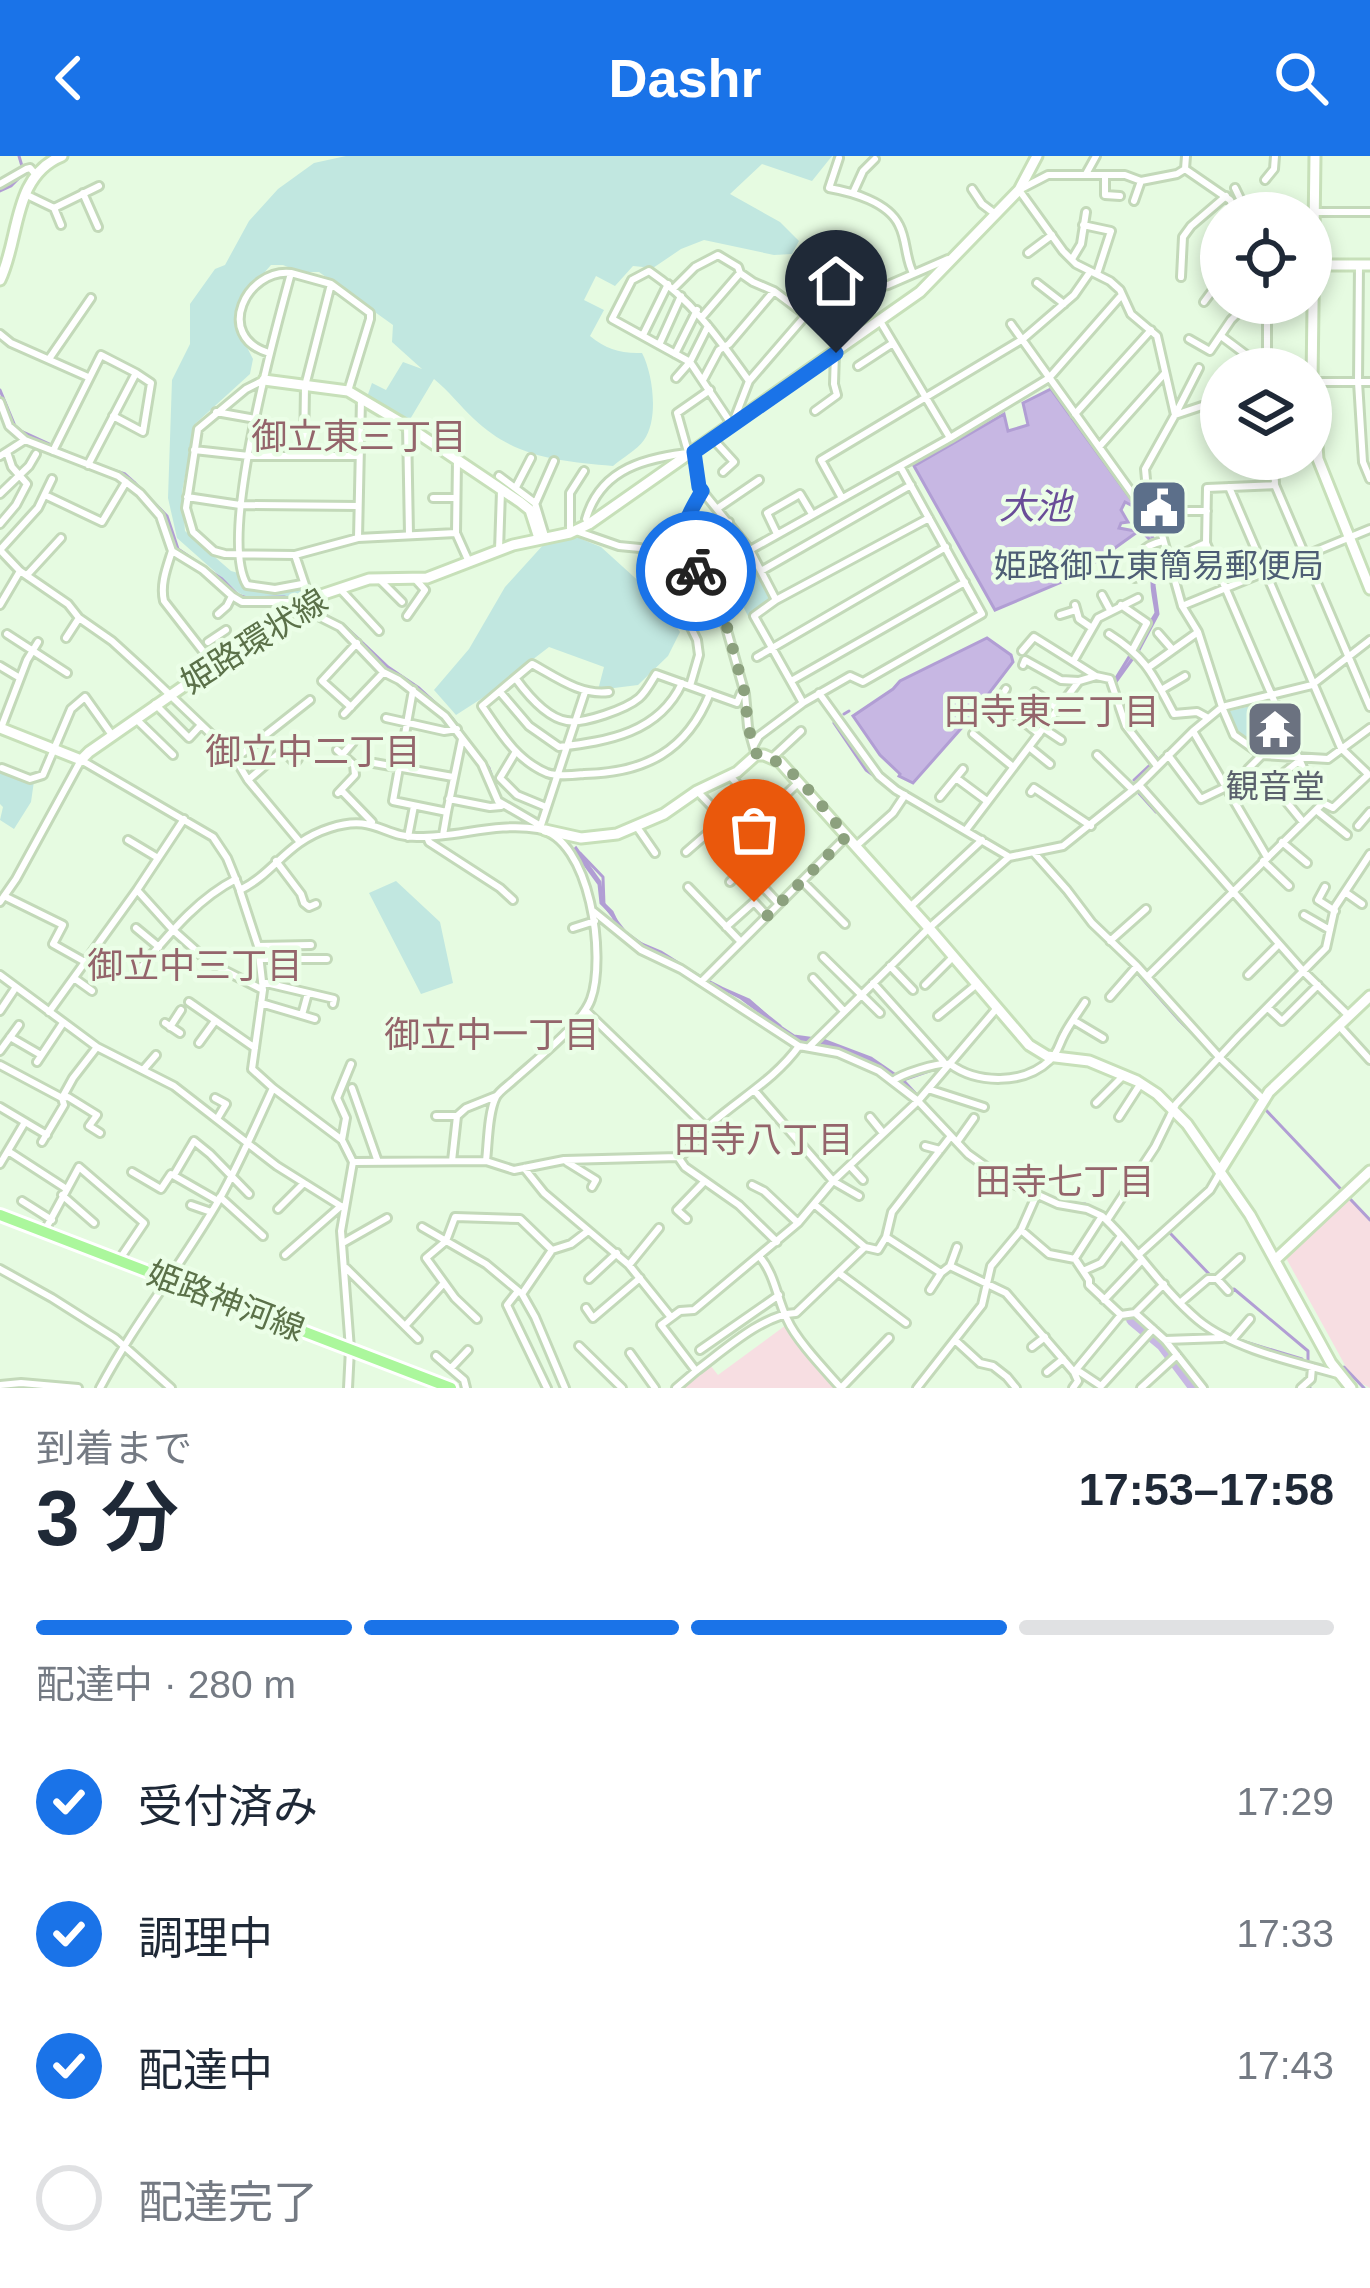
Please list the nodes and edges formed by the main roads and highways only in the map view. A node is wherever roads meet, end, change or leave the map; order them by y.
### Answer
1 (0, 1215) edge
2 (451, 1388) edge

1 - 2 main road, 姫路神河線

